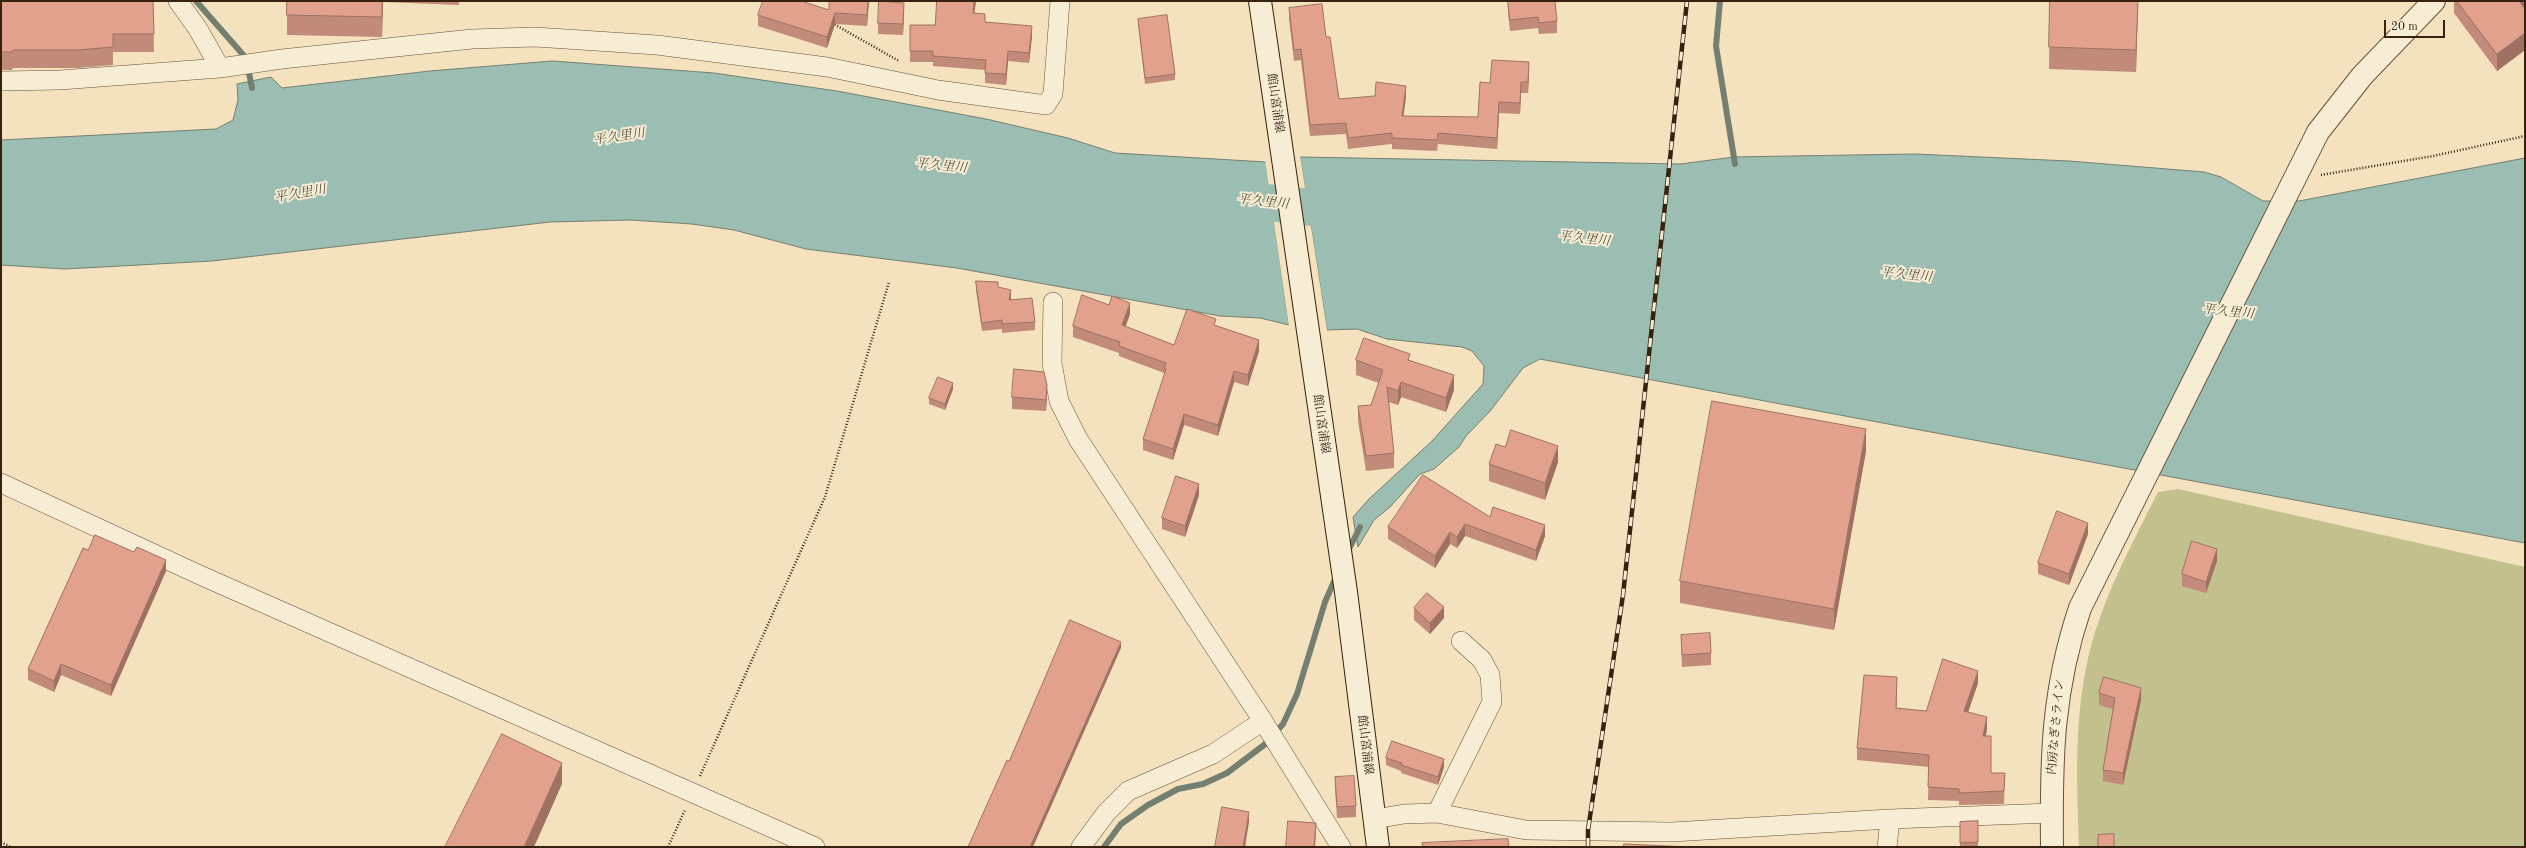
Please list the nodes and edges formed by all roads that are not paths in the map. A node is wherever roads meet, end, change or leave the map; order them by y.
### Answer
1 (178, 1) edge
2 (1060, 1) edge
3 (1260, 1) edge
4 (2434, 1) edge
5 (226, 67) junction
6 (1, 81) edge
7 (1053, 302) dead end
8 (1, 484) edge
9 (1461, 641) dead end
10 (1266, 726) junction
11 (1437, 813) junction
12 (2052, 813) junction
13 (1375, 818) junction
14 (1890, 819) junction
15 (815, 847) edge
16 (1081, 847) edge
17 (1341, 847) edge
18 (1378, 847) edge
19 (1887, 847) edge
20 (2052, 847) edge

1 - 5 street
2 - 5 street
3 - 13 street, 館山富浦線
4 - 12 street, 内房なぎさライン
5 - 6 street
7 - 10 street
8 - 15 street
9 - 11 street
10 - 16 street
10 - 17 street
11 - 13 street
11 - 14 street
12 - 14 street
12 - 20 street, 内房なぎさライン
13 - 18 street, 館山富浦線
14 - 19 street

